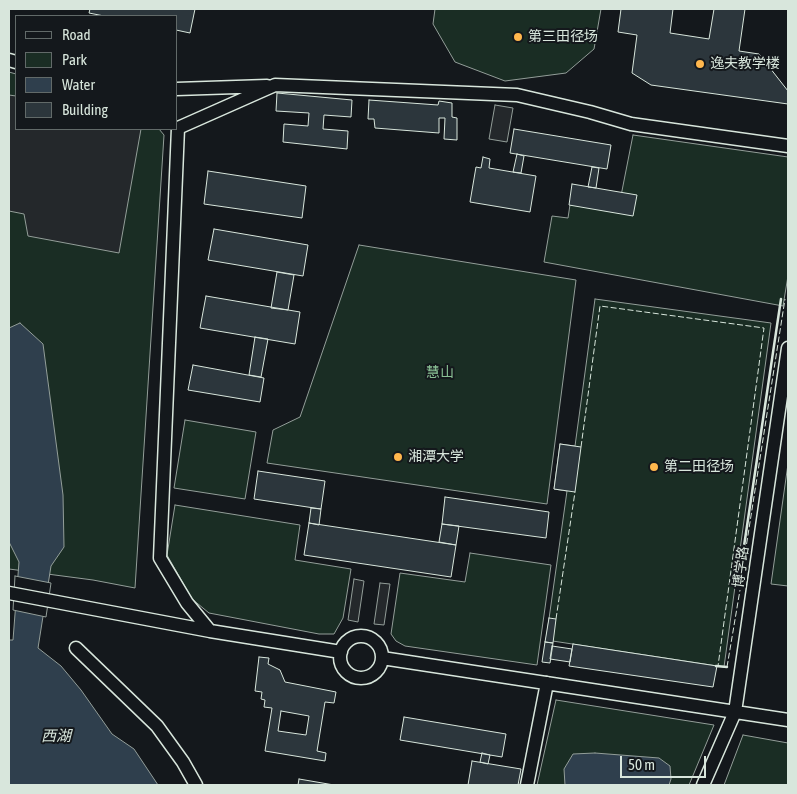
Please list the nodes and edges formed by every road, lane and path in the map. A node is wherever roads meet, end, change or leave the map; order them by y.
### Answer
1 (275, 85) junction
2 (178, 89) edge
3 (178, 127) edge
4 (177, 130) edge
5 (788, 146) edge
6 (788, 348) edge
7 (9, 593) edge
8 (210, 631) junction
9 (76, 648) dead end
10 (341, 652) junction
11 (382, 658) junction
12 (547, 683) junction
13 (735, 712) junction
14 (788, 720) edge
15 (196, 785) edge
16 (527, 785) edge
17 (704, 785) edge

1 - 2 street
1 - 3 street
1 - 5 street
4 - 8 street
6 - 13 street, 博学路
7 - 8 street
8 - 10 street
9 - 15 street
10 - 11 street
10 - 11 street
11 - 12 street
12 - 13 street
12 - 16 street
13 - 14 street
13 - 17 street, 博学路

